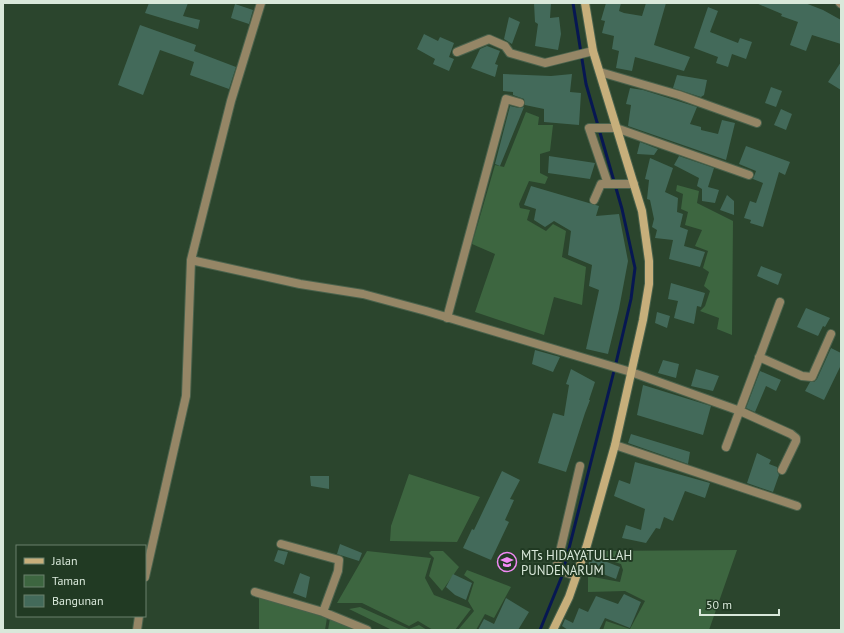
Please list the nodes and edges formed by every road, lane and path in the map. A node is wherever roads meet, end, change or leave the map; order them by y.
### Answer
1 (261, 3) edge
2 (585, 3) edge
3 (457, 52) dead end
4 (590, 52) junction
5 (600, 72) junction
6 (520, 103) dead end
7 (757, 123) dead end
8 (616, 128) junction
9 (749, 175) dead end
10 (609, 184) junction
11 (634, 184) junction
12 (594, 200) dead end
13 (191, 260) junction
14 (780, 302) dead end
15 (448, 318) junction
16 (831, 334) dead end
17 (759, 357) junction
18 (627, 371) junction
19 (740, 411) junction
20 (614, 444) junction
21 (726, 447) dead end
22 (580, 466) dead end
23 (782, 470) dead end
24 (797, 506) dead end
25 (281, 544) dead end
26 (146, 573) edge
27 (573, 575) junction
28 (255, 592) dead end
29 (323, 612) junction
30 (139, 617) edge
31 (137, 630) edge
32 (367, 630) edge
33 (553, 630) edge

1 - 13 street
2 - 4 main road
3 - 4 street
4 - 5 main road
5 - 7 street
5 - 8 main road
6 - 15 street
8 - 9 street
8 - 10 street
8 - 11 main road
10 - 11 street
10 - 12 street
11 - 18 main road
13 - 15 street
13 - 26 street
14 - 17 street
15 - 18 street
16 - 17 street
17 - 19 street
18 - 19 street
18 - 20 main road
19 - 21 street
19 - 23 street
20 - 24 street
20 - 27 main road
22 - 27 street
25 - 29 street
27 - 33 main road
28 - 29 street
29 - 32 street
30 - 31 street

